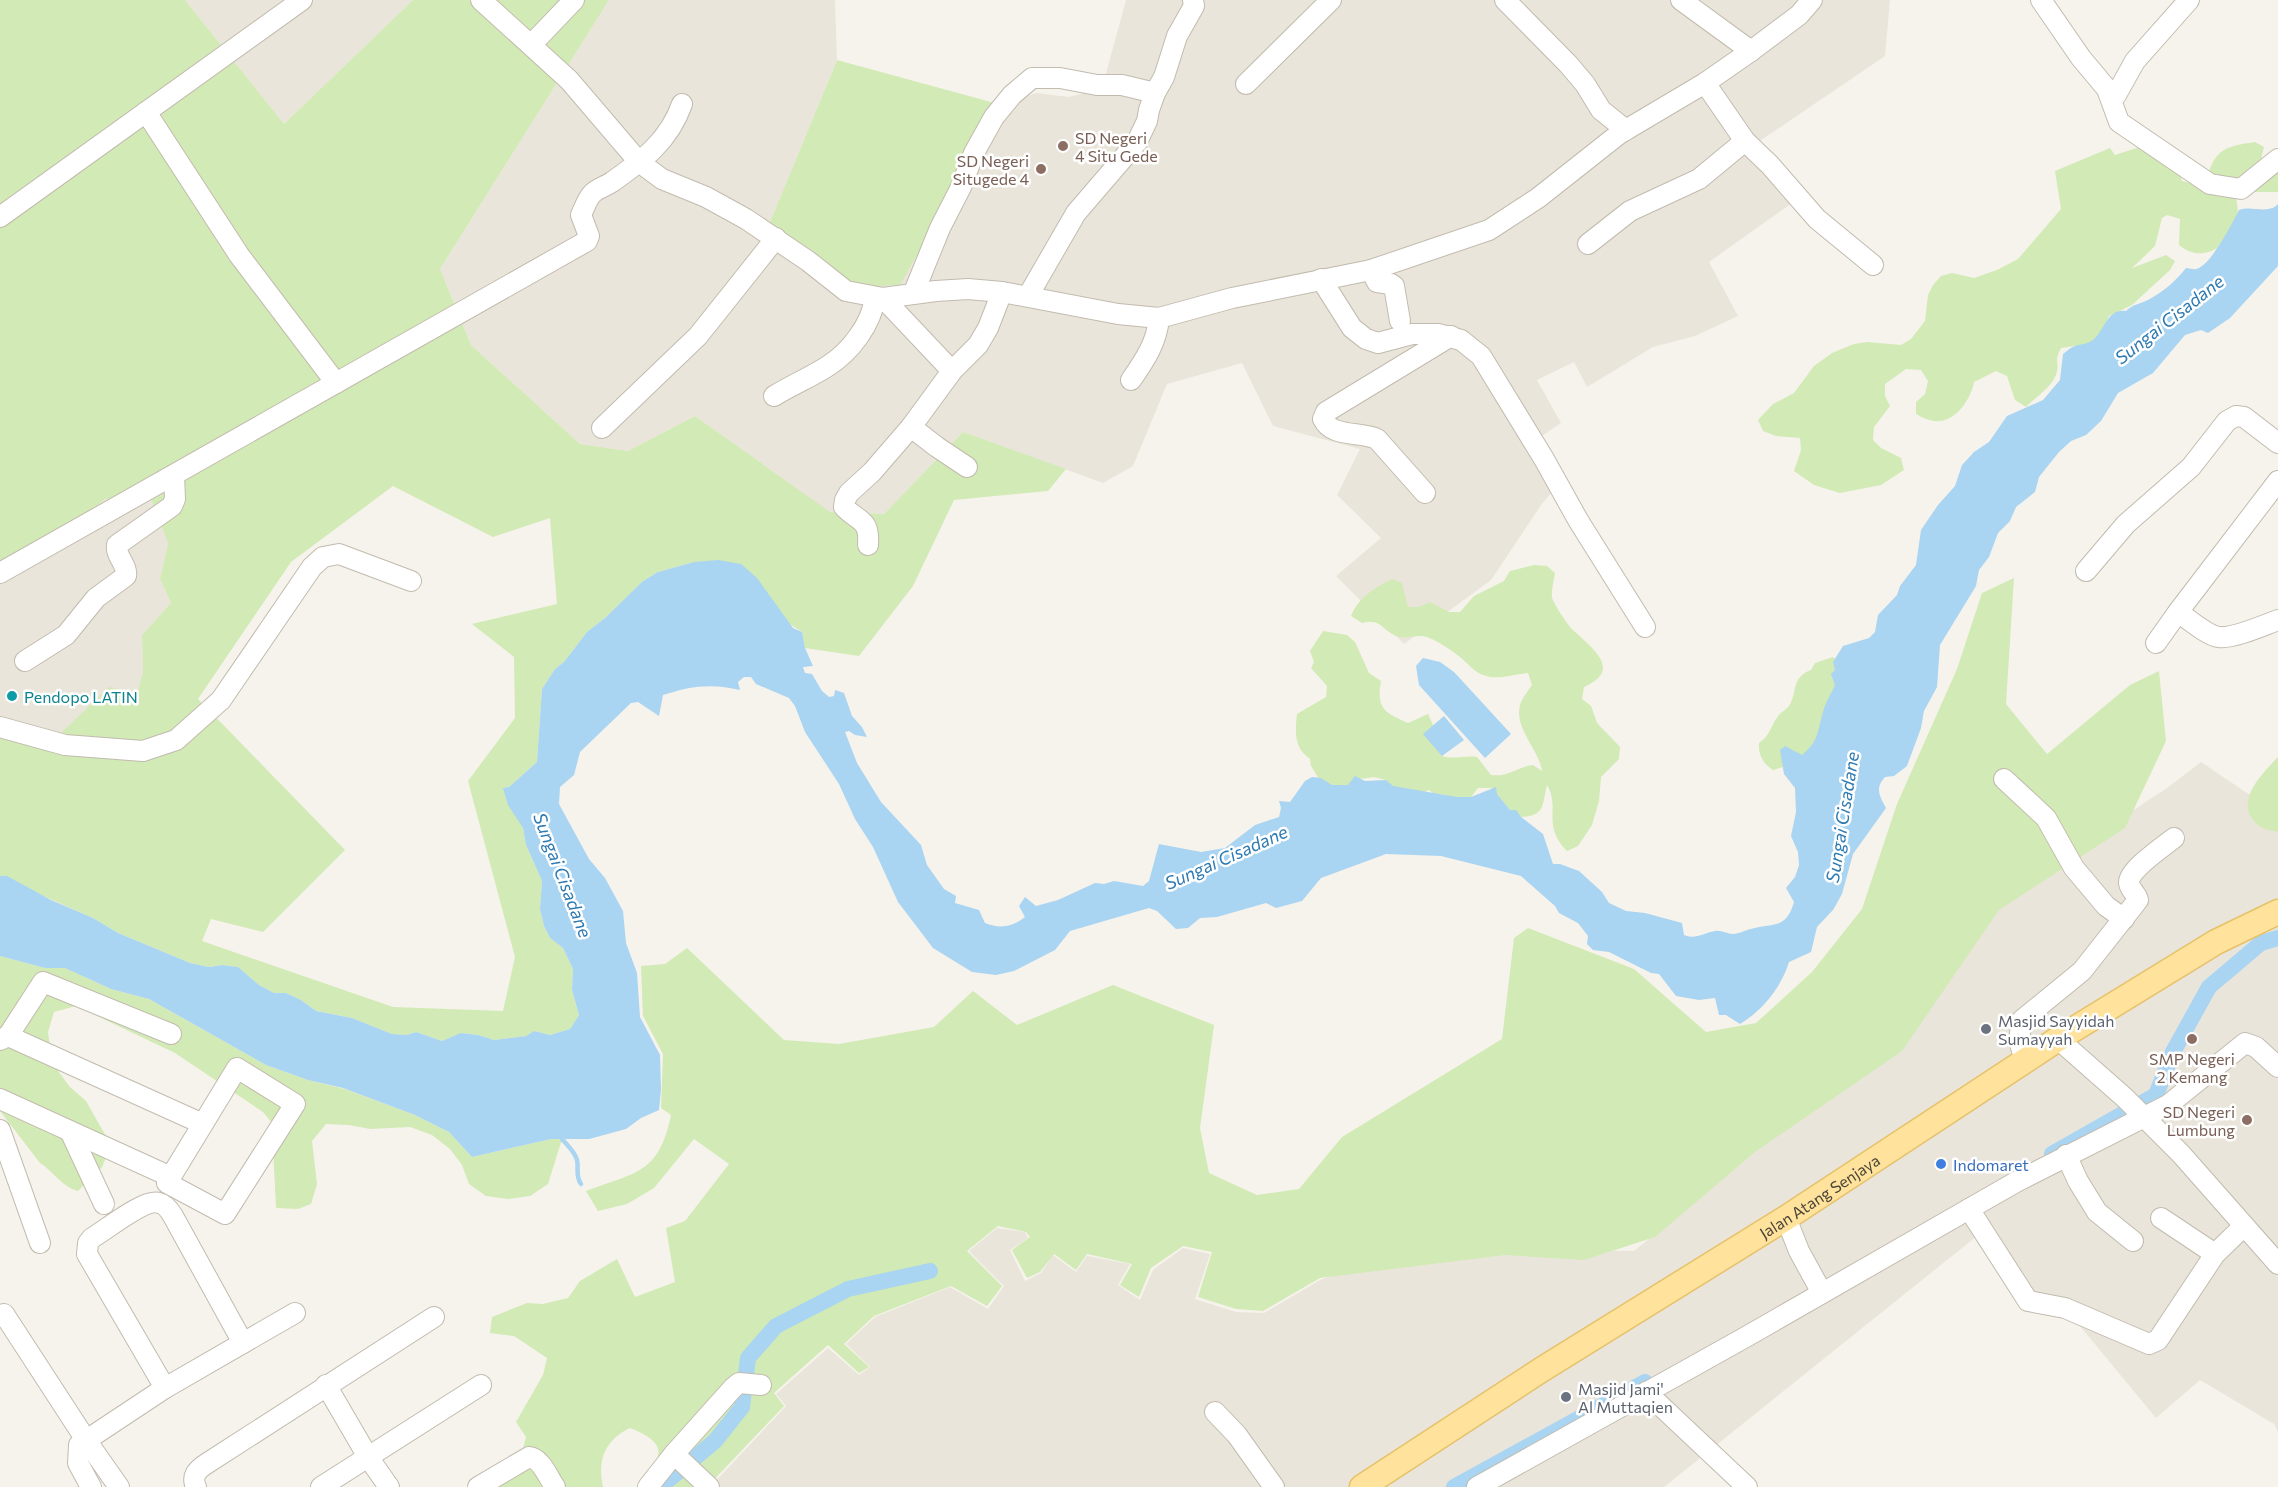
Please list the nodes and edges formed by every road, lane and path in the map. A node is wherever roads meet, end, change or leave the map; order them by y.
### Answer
1 (302, 0) edge
2 (482, 0) edge
3 (574, 0) edge
4 (1193, 0) edge
5 (1331, 0) edge
6 (1505, 0) edge
7 (1681, 0) edge
8 (1812, 0) edge
9 (2041, 0) edge
10 (2188, 0) edge
11 (531, 45) junction
12 (1751, 51) junction
13 (1705, 83) junction
14 (1246, 84) dead end
15 (2108, 92) junction
16 (1155, 93) junction
17 (682, 104) dead end
18 (146, 112) junction
19 (1626, 130) junction
20 (1744, 141) junction
21 (2278, 159) edge
22 (639, 162) junction
23 (0, 218) edge
24 (776, 238) junction
25 (1588, 244) dead end
26 (1873, 265) dead end
27 (1371, 270) junction
28 (1321, 279) junction
29 (914, 292) junction
30 (1002, 292) junction
31 (1028, 296) junction
32 (879, 298) junction
33 (1159, 318) junction
34 (1400, 321) dead end
35 (1451, 336) junction
36 (1378, 343) junction
37 (1396, 370) junction
38 (952, 371) junction
39 (1131, 380) dead end
40 (336, 383) junction
41 (774, 396) dead end
42 (911, 427) junction
43 (602, 429) dead end
44 (2278, 443) edge
45 (967, 467) dead end
46 (174, 475) junction
47 (2278, 481) edge
48 (1425, 494) dead end
49 (868, 545) dead end
50 (2086, 571) dead end
51 (0, 573) edge
52 (411, 581) dead end
53 (2178, 612) junction
54 (2278, 620) edge
55 (1645, 627) dead end
56 (2156, 643) dead end
57 (25, 661) dead end
58 (0, 727) edge
59 (2004, 779) dead end
60 (2174, 838) dead end
61 (2278, 912) edge
62 (2124, 919) junction
63 (171, 1034) dead end
64 (4, 1038) edge
65 (2058, 1039) junction
66 (2025, 1061) junction
67 (2278, 1067) edge
68 (0, 1099) edge
69 (2145, 1117) junction
70 (203, 1124) junction
71 (0, 1131) edge
72 (71, 1133) junction
73 (2066, 1155) junction
74 (171, 1177) junction
75 (104, 1204) dead end
76 (1969, 1209) junction
77 (1786, 1218) junction
78 (2161, 1218) dead end
79 (2244, 1226) junction
80 (2133, 1241) dead end
81 (40, 1244) dead end
82 (2215, 1254) junction
83 (2278, 1264) edge
84 (1817, 1284) junction
85 (295, 1312) dead end
86 (1, 1313) edge
87 (434, 1317) dead end
88 (243, 1344) junction
89 (326, 1385) junction
90 (481, 1385) dead end
91 (761, 1385) dead end
92 (165, 1388) junction
93 (1646, 1392) junction
94 (1215, 1412) dead end
95 (86, 1440) junction
96 (368, 1457) junction
97 (681, 1460) junction
98 (1370, 1485) edge
99 (91, 1487) edge
100 (119, 1487) edge
101 (196, 1487) edge
102 (321, 1487) edge
103 (389, 1487) edge
104 (478, 1487) edge
105 (555, 1487) edge
106 (648, 1487) edge
107 (709, 1487) edge
108 (1274, 1487) edge
109 (1477, 1487) edge
110 (1747, 1487) edge

1 - 18 street
2 - 11 street
3 - 11 street
4 - 16 street
5 - 14 street
6 - 19 street
7 - 12 street
8 - 12 street
9 - 15 street
10 - 15 street
11 - 22 street
12 - 13 street
13 - 19 street
13 - 20 street
15 - 21 street
16 - 29 street
16 - 31 street
17 - 22 street
18 - 23 street
18 - 40 street
19 - 27 street
20 - 25 street
20 - 26 street
22 - 24 street
22 - 40 street
24 - 32 street
24 - 43 street
27 - 28 street
27 - 34 street
28 - 33 street
28 - 36 street
29 - 30 street
29 - 32 street
30 - 31 street
30 - 38 street
31 - 33 street
32 - 38 street
32 - 41 street
33 - 39 street
35 - 36 street
35 - 37 street
35 - 55 street
36 - 37 street
37 - 48 street
38 - 42 street
40 - 46 street
42 - 45 street
42 - 49 street
44 - 50 street
46 - 51 street
46 - 57 street
47 - 53 street
52 - 58 street
53 - 54 street
53 - 56 street
59 - 62 street
60 - 62 street
61 - 65 main road, Jalan Atang Senjaya
62 - 66 street
63 - 64 street
64 - 70 street
65 - 66 main road, Jalan Atang Senjaya
65 - 69 street
66 - 77 main road, Jalan Atang Senjaya
67 - 69 street
68 - 72 street
69 - 73 street
69 - 79 street
70 - 74 street
70 - 74 street
71 - 81 street
72 - 74 street
72 - 75 street
73 - 76 street
73 - 80 street
76 - 82 street
76 - 84 street
77 - 84 street
77 - 98 main road, Jalan Atang Senjaya
78 - 82 street
79 - 82 street
79 - 83 street
84 - 93 street
85 - 88 street
86 - 95 street
87 - 89 street
88 - 92 street
88 - 92 street
89 - 96 street
89 - 101 street
90 - 96 street
91 - 97 street
92 - 95 street
93 - 109 street
93 - 110 street
94 - 108 street
95 - 99 street
95 - 100 street
96 - 102 street
96 - 103 street
97 - 106 street
97 - 107 street
104 - 105 street

